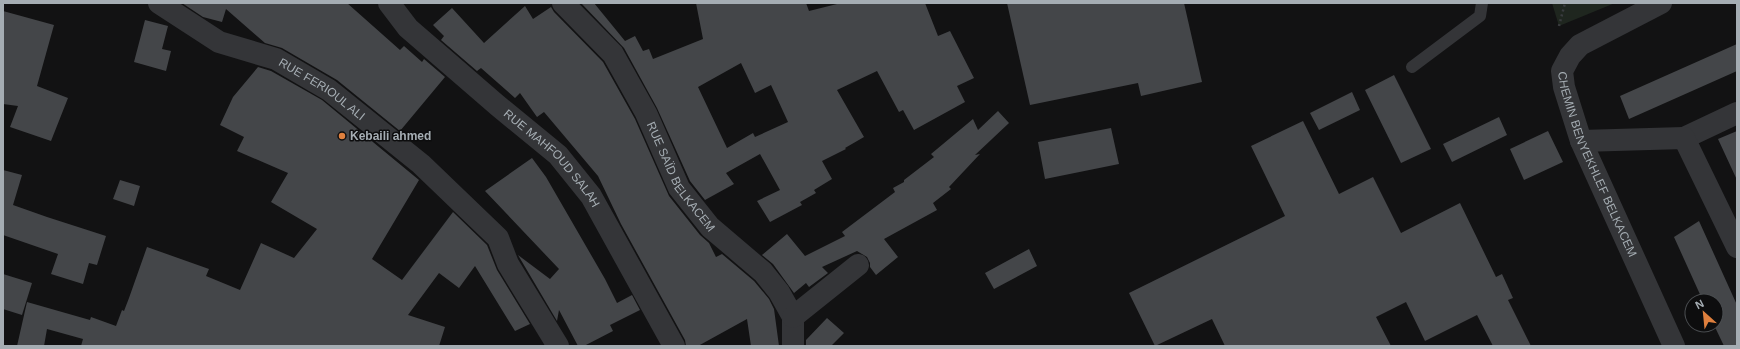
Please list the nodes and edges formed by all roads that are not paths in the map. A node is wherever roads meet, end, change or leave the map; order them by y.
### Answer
1 (159, 3) edge
2 (389, 3) edge
3 (563, 3) edge
4 (1482, 3) edge
5 (1661, 3) edge
6 (1412, 67) dead end
7 (1737, 113) edge
8 (1684, 138) junction
9 (1581, 141) junction
10 (1737, 247) edge
11 (858, 265) dead end
12 (793, 317) junction
13 (558, 346) edge
14 (674, 346) edge
15 (793, 346) edge
16 (1674, 346) edge

1 - 13 street, RUE FERIOUL ALI
2 - 14 street, RUE MAHFOUD SALAH
3 - 12 street, RUE SAÏD BELKACEM
4 - 6 lane
5 - 9 street, CHEMIN BENYEKHLEF BELKACEM
7 - 8 street
8 - 9 street
8 - 10 street
9 - 16 street, CHEMIN BENYEKHLEF BELKACEM
11 - 12 street
12 - 15 street, RUE SAÏD BELKACEM

